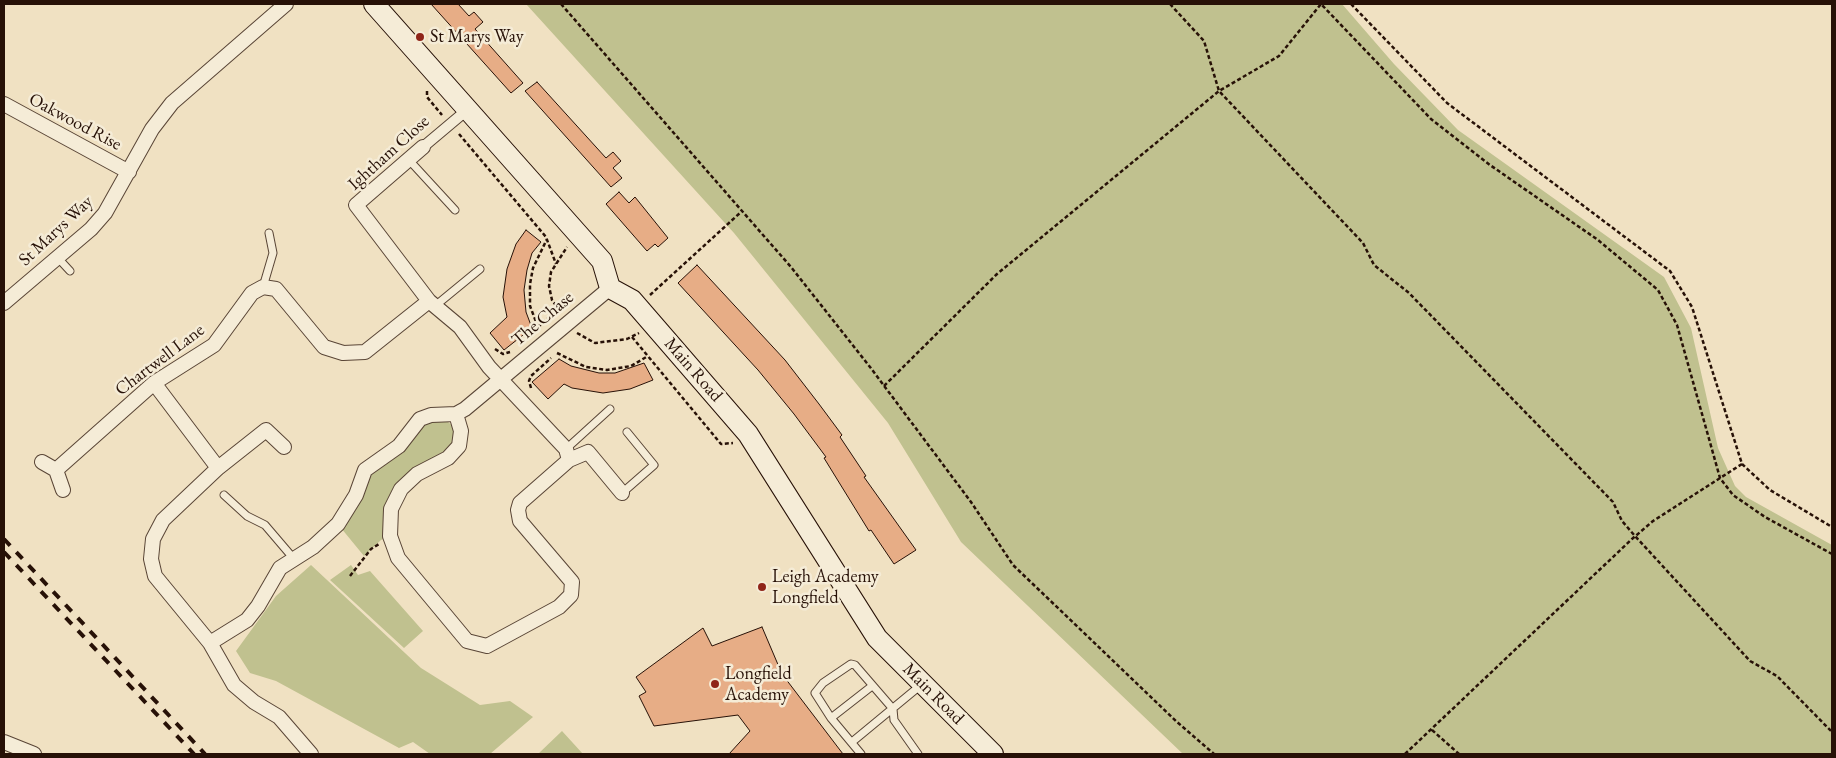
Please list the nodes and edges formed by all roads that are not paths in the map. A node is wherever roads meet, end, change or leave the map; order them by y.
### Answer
1 (286, 4) edge
2 (374, 4) edge
3 (4, 104) edge
4 (467, 110) junction
5 (423, 147) joint
6 (409, 160) junction
7 (129, 172) junction
8 (455, 210) dead end
9 (269, 234) dead end
10 (58, 258) junction
11 (480, 269) dead end
12 (70, 271) dead end
13 (263, 287) junction
14 (610, 288) junction
15 (4, 303) edge
16 (432, 303) junction
17 (500, 380) junction
18 (154, 383) junction
19 (610, 409) dead end
20 (456, 414) junction
21 (627, 432) dead end
22 (284, 447) dead end
23 (568, 454) junction
24 (42, 462) dead end
25 (218, 468) junction
26 (56, 470) junction
27 (63, 490) dead end
28 (622, 494) joint
29 (224, 495) dead end
30 (294, 559) junction
31 (210, 643) junction
32 (922, 684) junction
33 (872, 686) junction
34 (893, 709) junction
35 (832, 718) junction
36 (4, 742) edge
37 (852, 742) junction
38 (34, 754) edge
39 (311, 754) edge
40 (861, 754) edge
41 (918, 754) edge
42 (993, 754) edge

1 - 7 street, St Marys Way
2 - 4 main road
3 - 7 street, Oakwood Rise
4 - 5 street, Ightham Close
4 - 14 main road
5 - 6 street, Ightham Close
6 - 8 lane
6 - 16 street, Ightham Close
7 - 10 street, St Marys Way
9 - 13 lane
10 - 12 lane
10 - 15 street, St Marys Way
11 - 16 lane
13 - 16 street
13 - 18 street, Chartwell Lane
14 - 17 street, The Chase
14 - 32 main road, Main Road
16 - 17 street
17 - 20 street, The Chase
17 - 23 street
18 - 25 street
18 - 26 street, Chartwell Lane
19 - 23 lane
20 - 23 street
20 - 30 street
21 - 28 lane
22 - 25 street
23 - 28 street
24 - 26 street
25 - 31 street
26 - 27 street
29 - 30 lane
30 - 31 street
31 - 39 street
32 - 34 lane
32 - 42 main road, Main Road
33 - 34 lane
33 - 35 lane
33 - 35 lane
34 - 37 lane
34 - 41 lane
35 - 37 lane
36 - 38 street
37 - 40 lane

